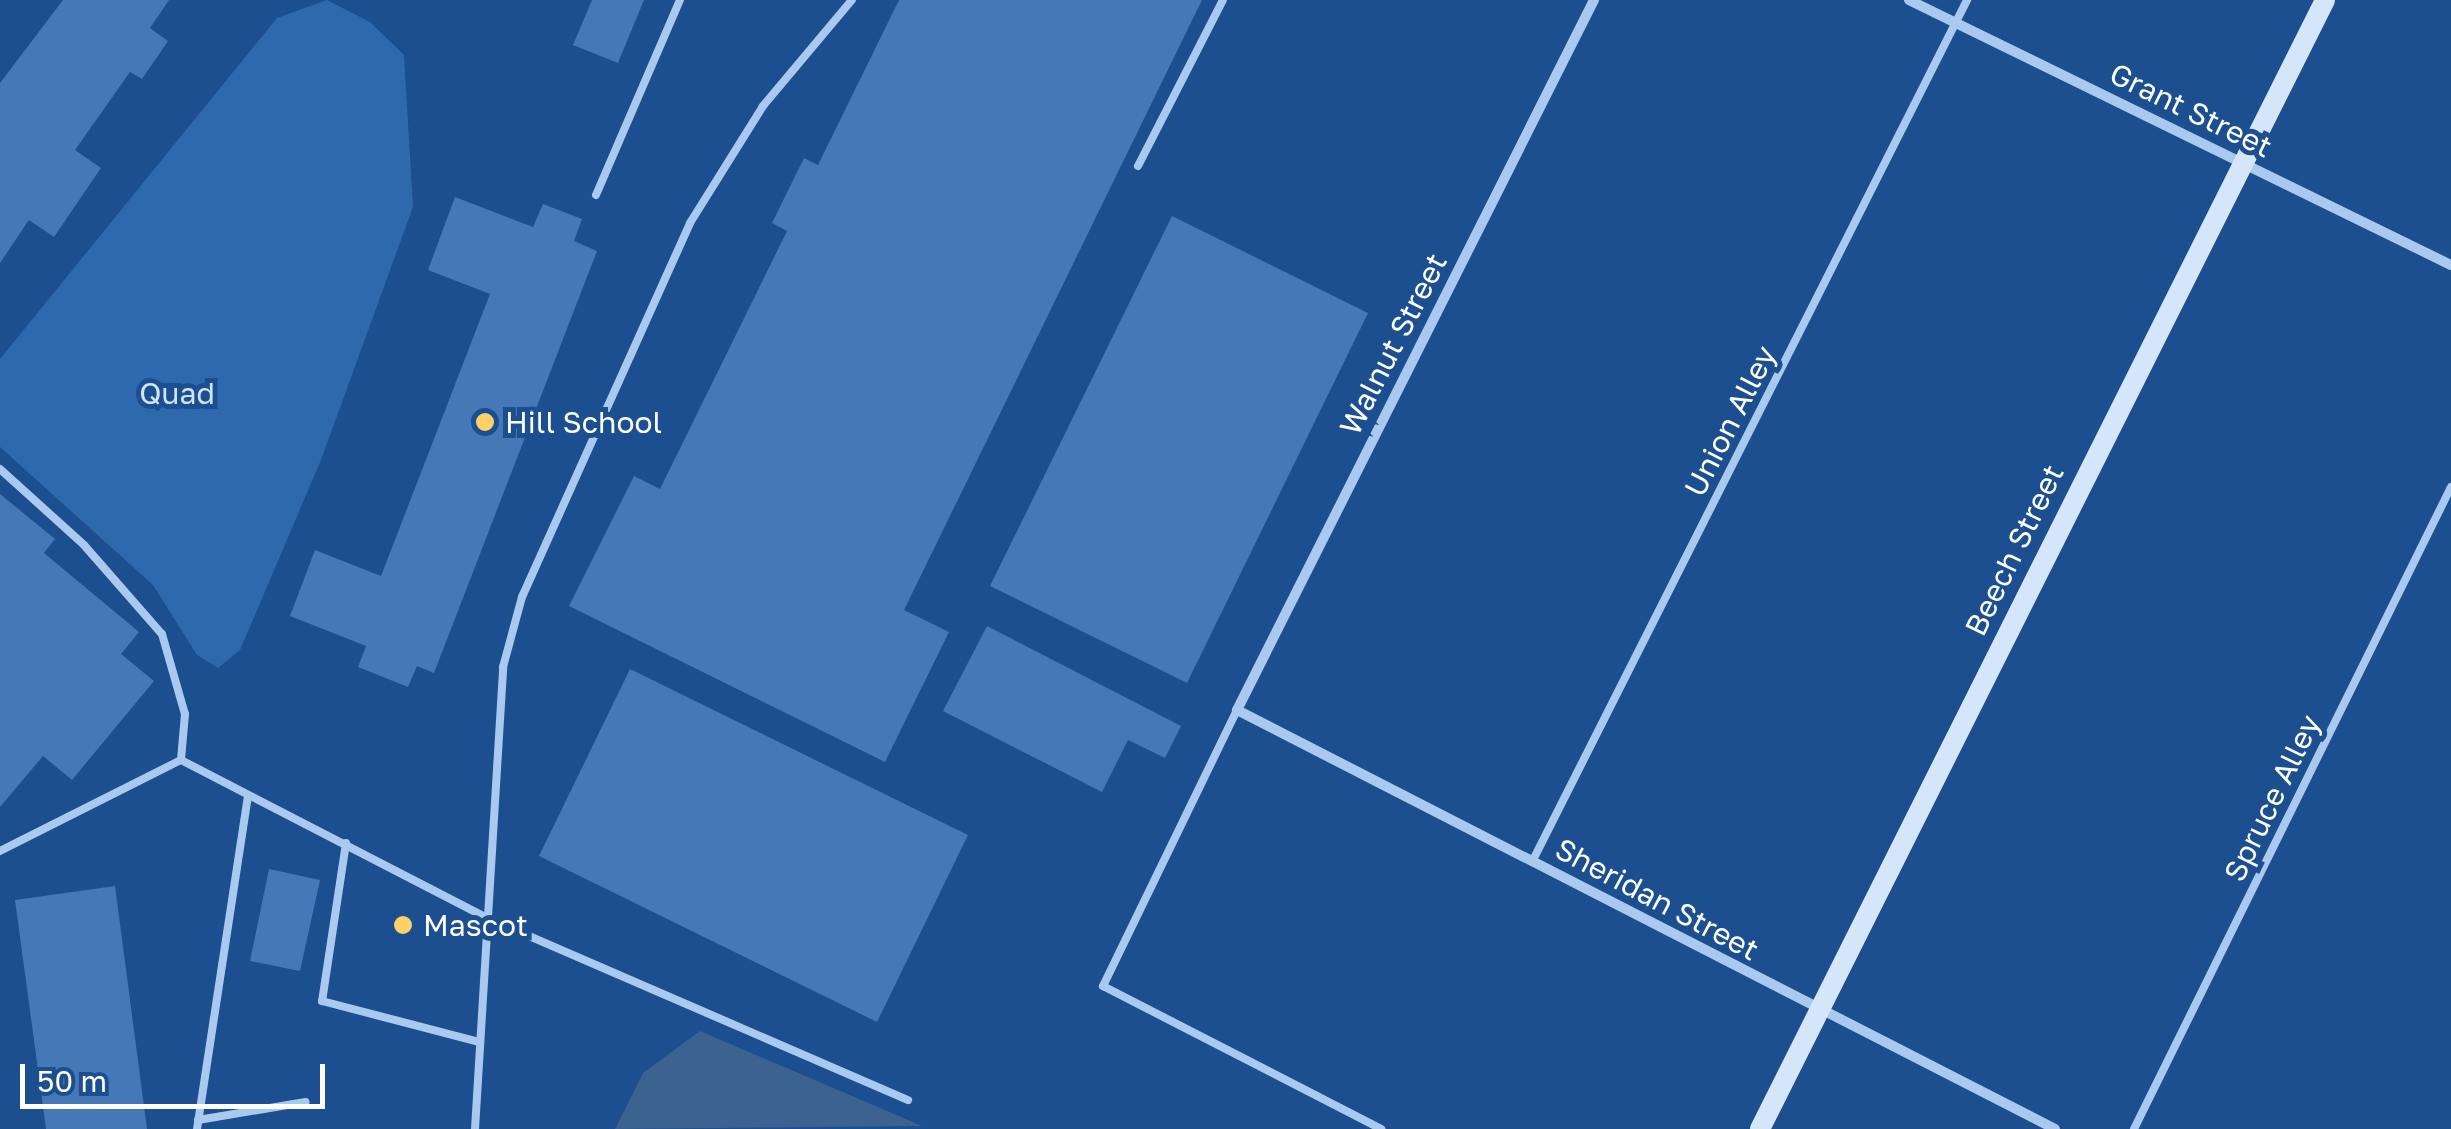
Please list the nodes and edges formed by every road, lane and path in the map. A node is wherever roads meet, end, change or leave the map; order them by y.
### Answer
1 (680, 0) edge
2 (852, 0) edge
3 (1223, 0) edge
4 (1594, 0) edge
5 (1908, 0) edge
6 (1967, 0) edge
7 (2325, 0) edge
8 (1956, 23) junction
9 (2241, 162) junction
10 (1138, 166) dead end
11 (596, 194) dead end
12 (2451, 265) edge
13 (0, 470) edge
14 (2451, 488) edge
15 (1237, 710) junction
16 (182, 760) junction
17 (248, 795) junction
18 (346, 843) junction
19 (0, 851) edge
20 (1532, 862) junction
21 (485, 917) junction
22 (1818, 1012) junction
23 (480, 1042) junction
24 (908, 1100) dead end
25 (306, 1102) dead end
26 (197, 1124) edge
27 (475, 1129) edge
28 (1381, 1129) edge
29 (1760, 1129) edge
30 (2054, 1129) edge
31 (2134, 1129) edge

1 - 11 lane
2 - 21 lane
3 - 10 lane
4 - 15 street, Walnut Street
5 - 8 street, Grant Street
6 - 8 lane, Union Alley
7 - 9 street, Beech Street
8 - 9 street, Grant Street
8 - 20 lane, Union Alley
9 - 12 street, Grant Street
9 - 22 street, Beech Street
13 - 16 lane
14 - 31 lane, Spruce Alley
15 - 20 street, Sheridan Street
15 - 28 lane
16 - 17 lane
16 - 19 lane
17 - 18 lane
17 - 26 lane
18 - 21 lane
18 - 23 lane
20 - 22 street, Sheridan Street
21 - 23 lane
21 - 24 lane
22 - 29 street, Beech Street
22 - 30 street, Sheridan Street
23 - 27 lane
25 - 26 lane

